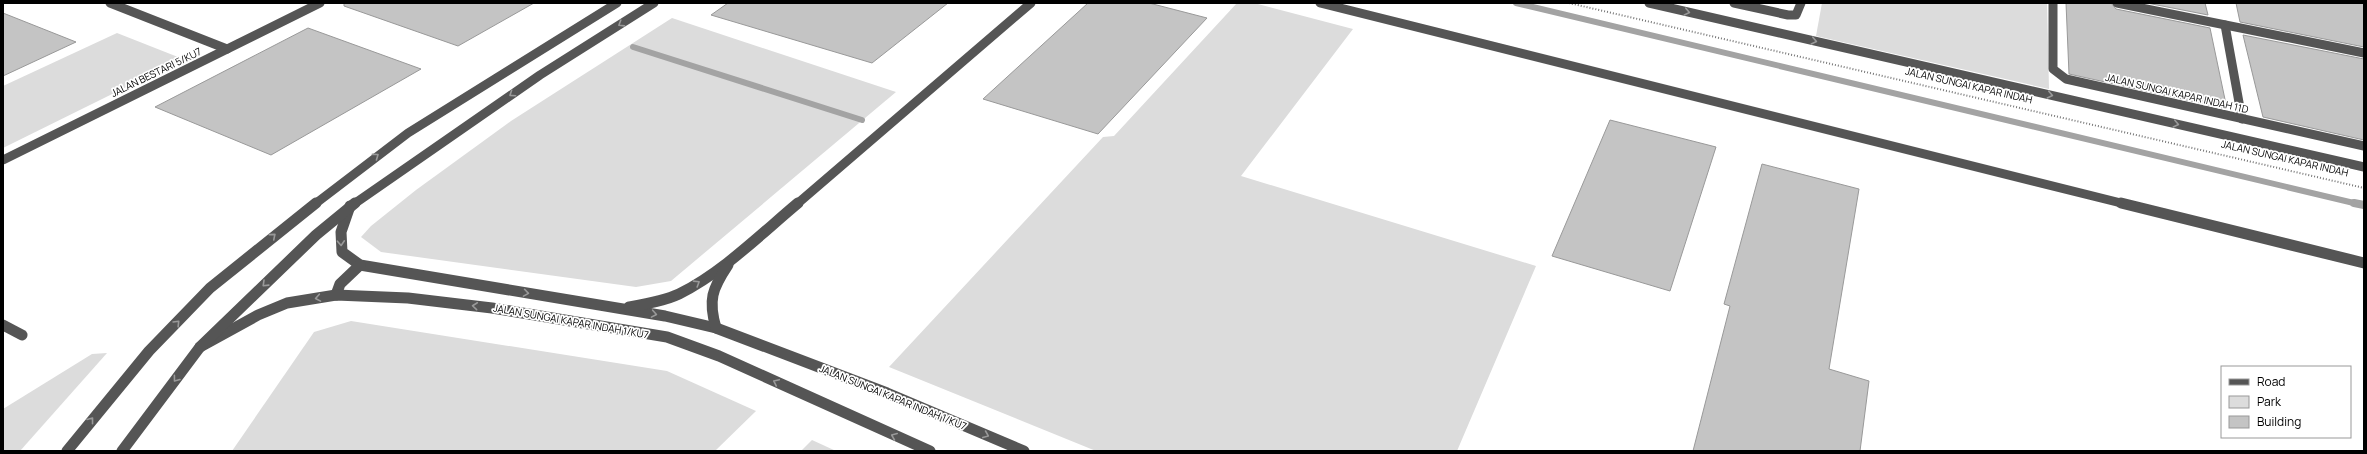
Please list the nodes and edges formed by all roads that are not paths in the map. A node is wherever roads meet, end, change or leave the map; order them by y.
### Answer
1 (110, 3) edge
2 (320, 3) edge
3 (617, 3) edge
4 (654, 3) edge
5 (1031, 3) edge
6 (1320, 3) edge
7 (1649, 3) edge
8 (1734, 3) edge
9 (1802, 3) edge
10 (2053, 3) edge
11 (2117, 3) edge
12 (2225, 25) junction
13 (227, 49) junction
14 (2364, 53) edge
15 (2242, 119) junction
16 (2364, 146) edge
17 (3, 160) edge
18 (2364, 167) edge
19 (350, 206) junction
20 (732, 259) junction
21 (2364, 263) edge
22 (360, 265) junction
23 (336, 295) junction
24 (621, 308) junction
25 (3, 325) edge
26 (716, 328) junction
27 (22, 335) dead end
28 (200, 347) junction
29 (67, 451) edge
30 (122, 451) edge
31 (930, 451) edge
32 (1024, 451) edge

1 - 13 street
2 - 13 street, JALAN BESTARI 5/KU7
29 -> 3 street
4 -> 19 street
5 - 20 street
6 - 21 street
7 -> 18 street, JALAN SUNGAI KAPAR INDAH
8 - 9 street
10 - 15 street, JALAN SUNGAI KAPAR INDAH 11D
11 - 12 street
12 - 14 street
12 - 15 street
13 - 17 street, JALAN BESTARI 5/KU7
15 - 16 street, JALAN SUNGAI KAPAR INDAH 11D
19 -> 22 street, JALAN SUNGAI KAPAR INDAH 1/KU7
19 -> 28 street
24 -> 20 street
20 - 26 street
22 - 23 street
22 -> 24 street, JALAN SUNGAI KAPAR INDAH 1/KU7
23 -> 28 street, JALAN SUNGAI KAPAR INDAH 1/KU7
31 -> 23 street, JALAN SUNGAI KAPAR INDAH 1/KU7
24 -> 26 street, JALAN SUNGAI KAPAR INDAH 1/KU7
25 - 27 street
26 -> 32 street, JALAN SUNGAI KAPAR INDAH 1/KU7
28 -> 30 street

